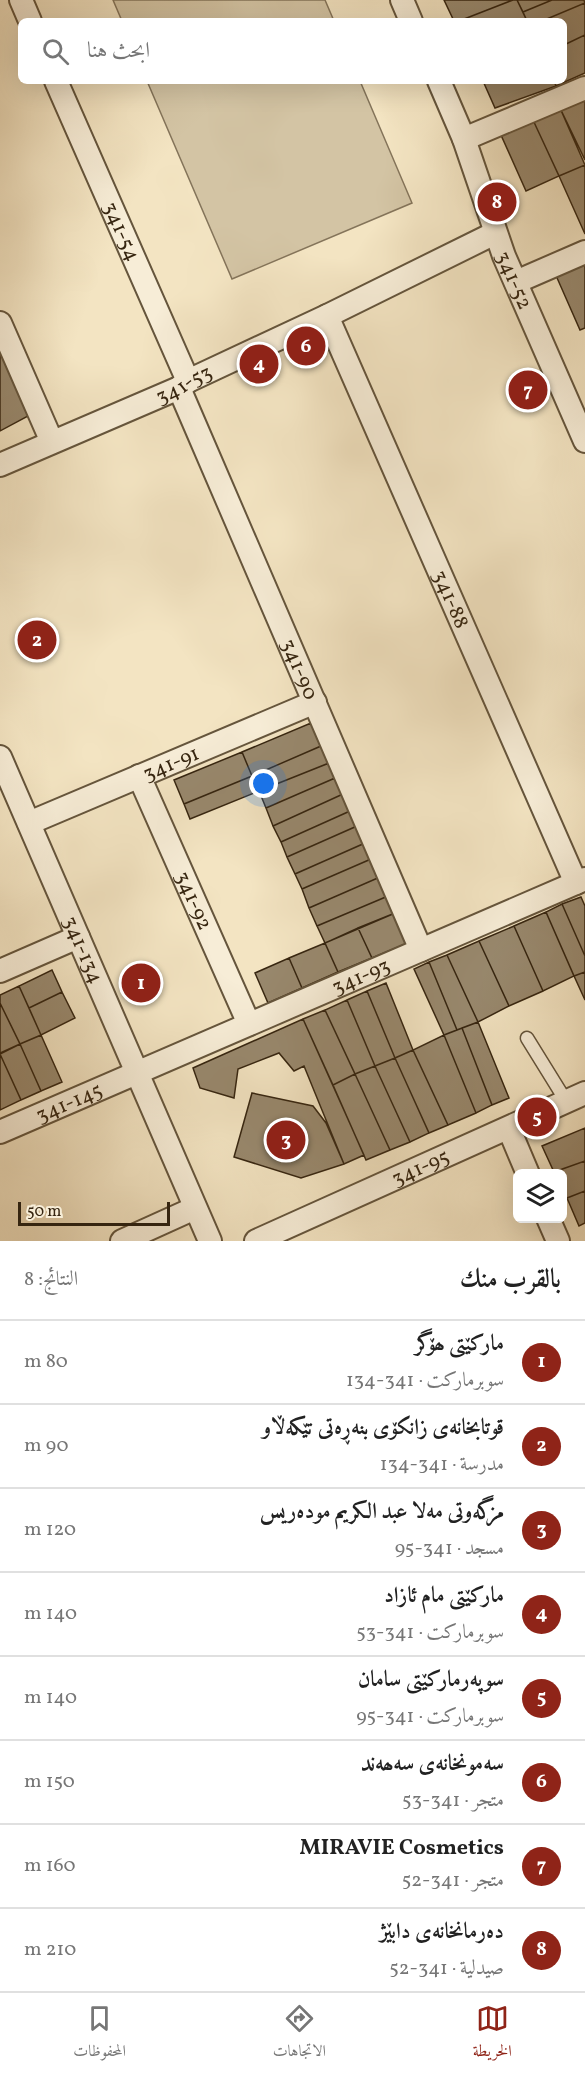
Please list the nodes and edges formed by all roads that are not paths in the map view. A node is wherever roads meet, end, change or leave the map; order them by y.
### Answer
1 (21, 0) edge
2 (402, 0) edge
3 (29, 18) edge
4 (410, 18) edge
5 (57, 84) edge
6 (440, 84) edge
7 (585, 88) edge
8 (464, 139) junction
9 (495, 232) junction
10 (585, 252) edge
11 (516, 282) junction
12 (327, 316) junction
13 (0, 323) edge
14 (183, 385) junction
15 (583, 429) edge
16 (52, 442) junction
17 (0, 465) edge
18 (315, 702) junction
19 (0, 757) edge
20 (139, 776) junction
21 (29, 823) junction
22 (580, 881) edge
23 (78, 937) junction
24 (422, 950) junction
25 (0, 971) edge
26 (249, 1024) junction
27 (527, 1038) dead end
28 (137, 1072) junction
29 (575, 1097) edge
30 (508, 1129) junction
31 (0, 1132) edge
32 (526, 1169) edge
33 (195, 1208) junction
34 (550, 1223) edge
35 (122, 1241) edge
36 (210, 1241) edge
37 (256, 1241) edge
38 (558, 1241) edge

1 - 3 street
2 - 4 street
5 - 14 street, 341-54
6 - 8 street, 341-52
7 - 8 street
8 - 9 street, 341-52
9 - 11 street, 341-52
9 - 12 street, 341-53
10 - 11 street
11 - 15 street, 341-52
12 - 14 street, 341-53
12 - 22 street, 341-88
13 - 16 street
14 - 16 street, 341-53
14 - 18 street, 341-90
16 - 17 street, 341-53
18 - 20 street, 341-91
18 - 24 street, 341-90
19 - 21 street, 341-134
20 - 21 street, 341-91
20 - 26 street, 341-92
21 - 23 street, 341-134
22 - 24 street, 341-93
23 - 25 street
23 - 28 street, 341-134
24 - 26 street, 341-93
26 - 28 street, 341-93
27 - 29 lane
28 - 31 street, 341-145
28 - 33 street, 341-134
29 - 30 street, 341-95
30 - 32 street
30 - 37 street, 341-95
33 - 35 street
33 - 36 street, 341-134
34 - 38 street

